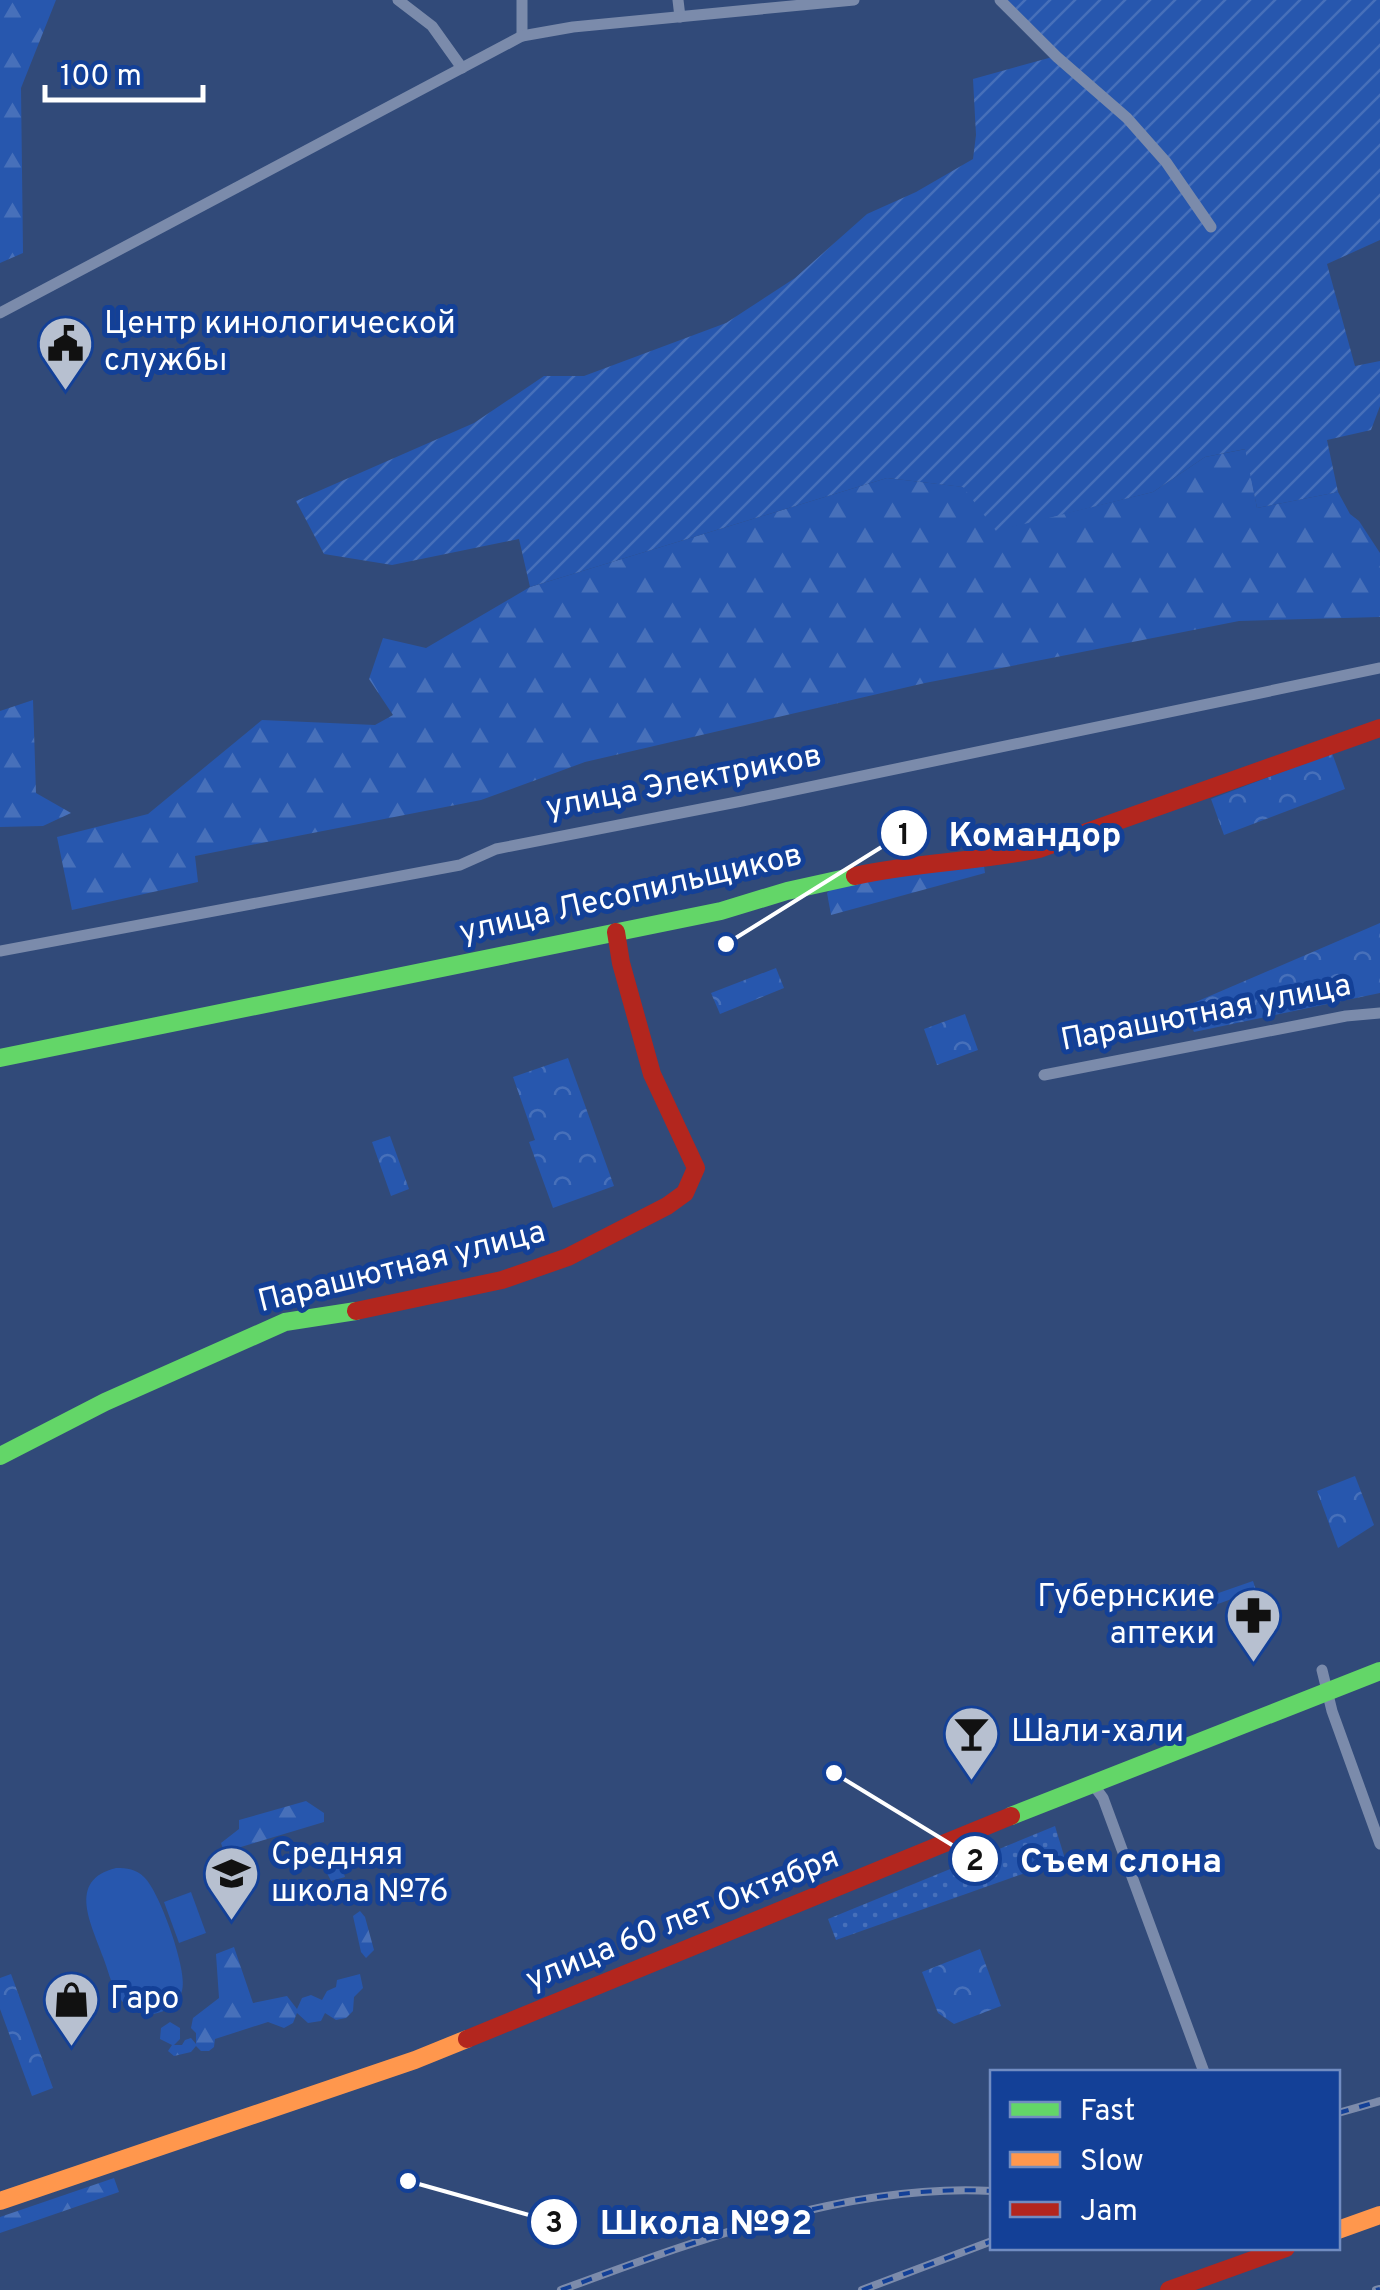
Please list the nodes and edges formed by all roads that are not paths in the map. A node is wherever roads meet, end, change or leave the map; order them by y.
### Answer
1 (398, 0) edge
2 (522, 0) edge
3 (678, 0) edge
4 (854, 0) edge
5 (1000, 0) edge
6 (680, 17) junction
7 (522, 36) junction
8 (462, 68) junction
9 (1212, 227) dead end
10 (0, 313) edge
11 (1380, 668) edge
12 (1380, 728) edge
13 (616, 932) junction
14 (0, 951) edge
15 (1380, 1013) edge
16 (0, 1058) edge
17 (1044, 1075) dead end
18 (0, 1456) edge
19 (1322, 1670) dead end
20 (1380, 1672) edge
21 (1327, 1691) junction
22 (1092, 1783) junction
23 (1380, 1844) edge
24 (1203, 2070) edge
25 (0, 2201) edge
26 (1380, 2215) edge
27 (1340, 2229) edge
28 (1274, 2250) edge
29 (1168, 2290) edge

1 - 8 street
2 - 7 street
3 - 6 street
4 - 6 street
5 - 9 street
6 - 7 street
7 - 8 street
8 - 10 street
11 - 14 street, улица Электриков
12 - 13 main road, улица Лесопильщиков
13 - 16 main road, улица Лесопильщиков
13 - 18 main road, Парашютная улица
15 - 17 street, Парашютная улица
19 - 21 street
20 - 21 main road, улица 60 лет Октября
21 - 22 main road, улица 60 лет Октября
21 - 23 street
22 - 24 street
22 - 25 main road, улица 60 лет Октября
26 - 27 main road
28 - 29 main road

